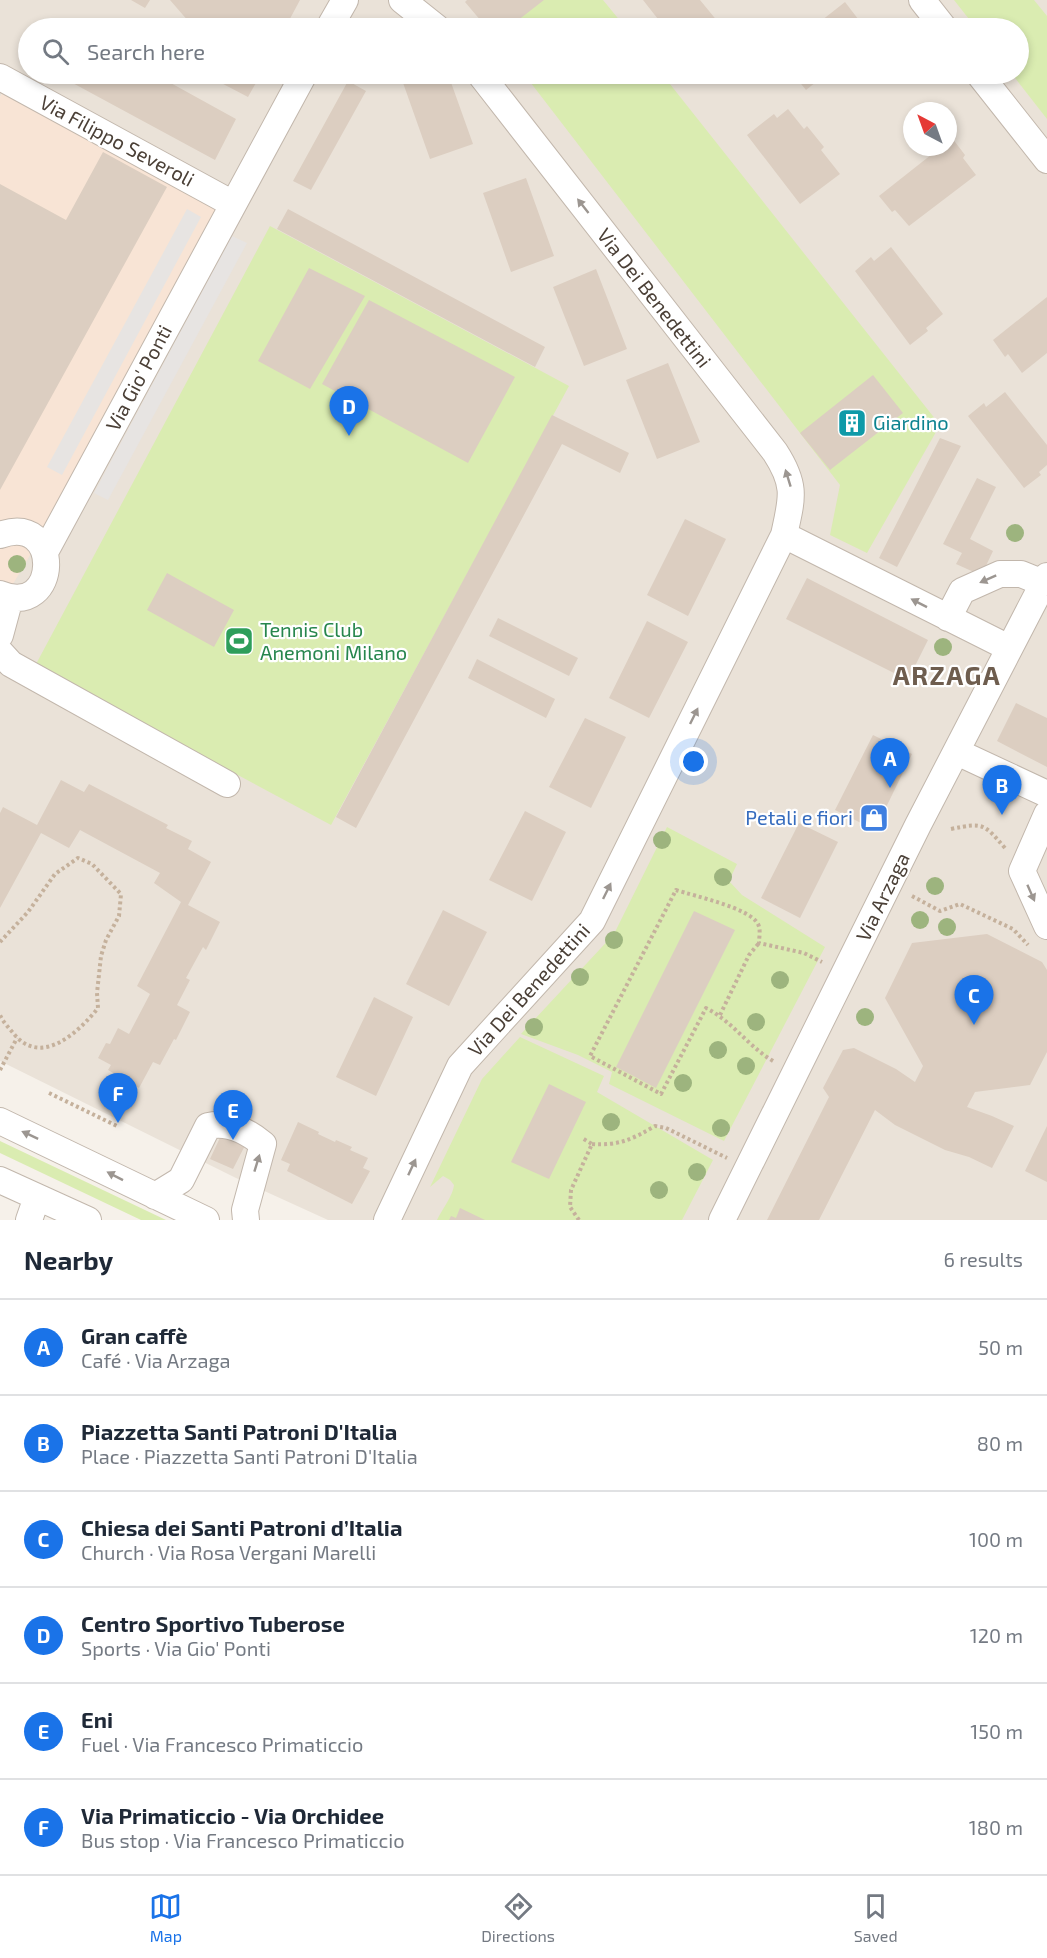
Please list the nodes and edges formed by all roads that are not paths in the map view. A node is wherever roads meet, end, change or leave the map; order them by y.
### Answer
1 (345, 0) edge
2 (402, 0) edge
3 (922, 0) edge
4 (335, 18) edge
5 (424, 18) edge
6 (936, 18) edge
7 (0, 77) edge
8 (299, 84) edge
9 (488, 84) edge
10 (987, 84) edge
11 (1047, 160) edge
12 (233, 204) junction
13 (0, 535) edge
14 (784, 535) junction
15 (45, 552) junction
16 (1045, 579) edge
17 (5, 596) edge
18 (948, 618) junction
19 (0, 634) edge
20 (1008, 648) junction
21 (0, 652) edge
22 (957, 752) junction
23 (227, 784) dead end
24 (1047, 794) edge
25 (1047, 814) edge
26 (1047, 926) edge
27 (0, 1121) edge
28 (0, 1180) edge
29 (155, 1196) junction
30 (33, 1209) edge
31 (88, 1220) edge
32 (206, 1220) edge
33 (246, 1220) edge
34 (387, 1220) edge
35 (722, 1220) edge

1 - 4 street
2 - 5 street
3 - 6 street
7 - 12 street, Via Filippo Severoli
8 - 12 street, Via Gio' Ponti
14 -> 9 street, Via Dei Benedettini
10 - 11 street
12 - 15 street, Via Gio' Ponti
13 - 15 street
18 -> 14 street
34 -> 14 street, Via Dei Benedettini
15 - 17 street, Via Gio' Ponti
16 -> 18 street
16 - 20 street, Via Arzaga
17 - 19 street
18 - 20 street
20 - 22 street, Via Arzaga
21 - 23 street
22 - 24 street
22 - 35 street, Via Arzaga
25 -> 26 street
29 -> 27 street
28 - 30 street
29 - 32 street
33 -> 29 street
30 - 31 street

